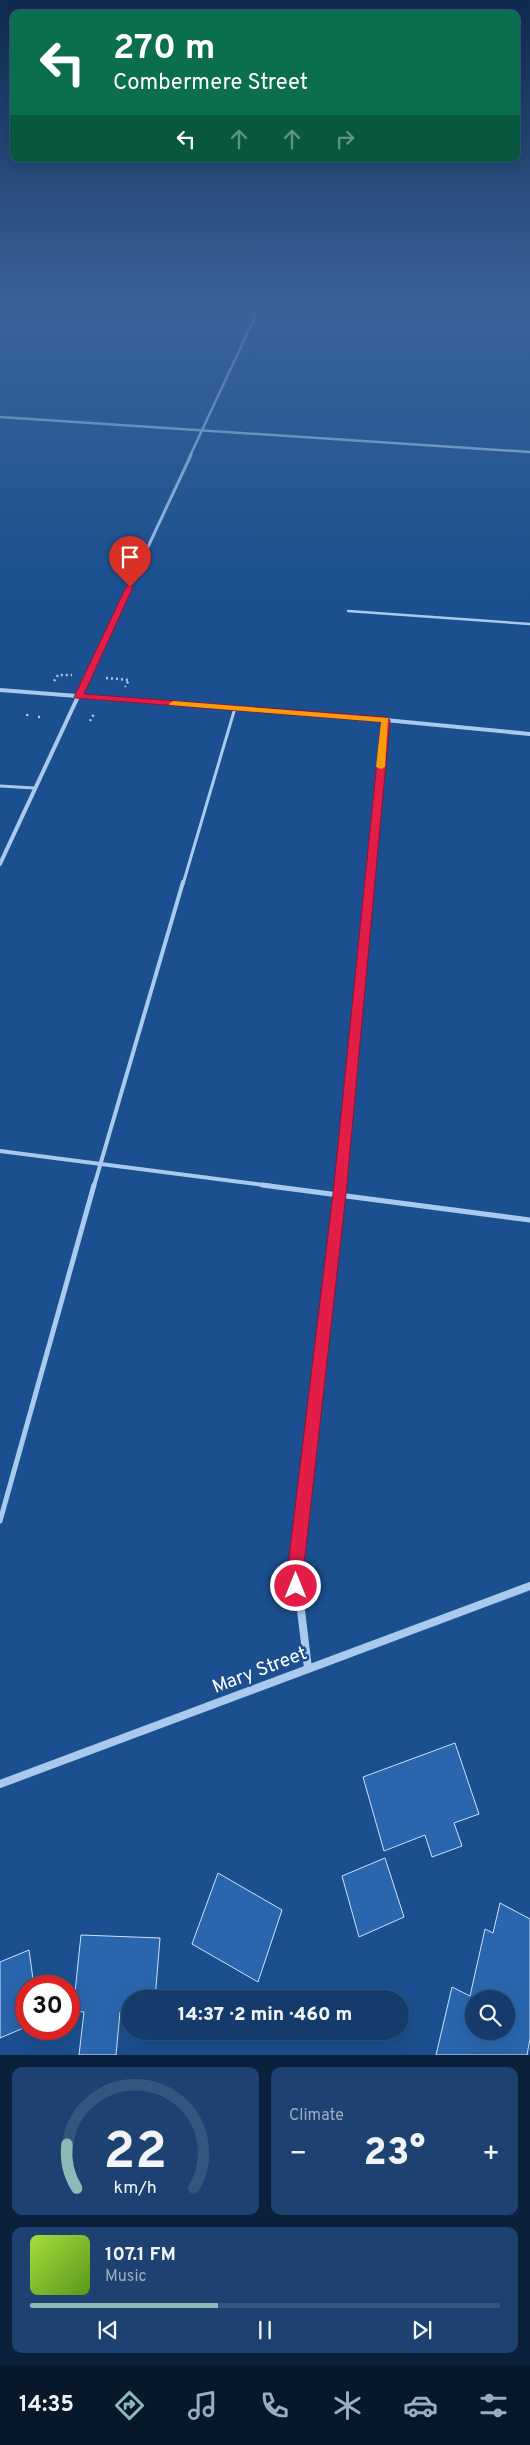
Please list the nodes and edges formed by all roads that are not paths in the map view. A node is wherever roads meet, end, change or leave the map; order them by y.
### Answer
1 (215, 402) edge
2 (0, 417) edge
3 (201, 431) junction
4 (530, 452) edge
5 (348, 611) dead end
6 (530, 624) edge
7 (0, 690) edge
8 (78, 697) junction
9 (235, 708) junction
10 (385, 720) junction
11 (530, 734) edge
12 (0, 786) edge
13 (34, 788) junction
14 (0, 864) edge
15 (0, 1151) edge
16 (100, 1163) junction
17 (339, 1194) junction
18 (530, 1220) edge
19 (0, 1522) edge
20 (530, 1586) edge
21 (308, 1668) junction
22 (0, 1784) edge

1 - 3 street
2 - 3 street
3 - 4 street
3 - 8 street
5 - 6 lane
7 - 8 street
8 - 9 street
8 - 13 street
9 - 10 street
9 - 16 lane
10 - 11 street
10 - 17 street
12 - 13 lane
13 - 14 street
15 - 16 lane
16 - 17 lane
16 - 19 lane
17 - 18 lane
17 - 21 street
20 - 21 street, Mary Street
21 - 22 street, Mary Street

